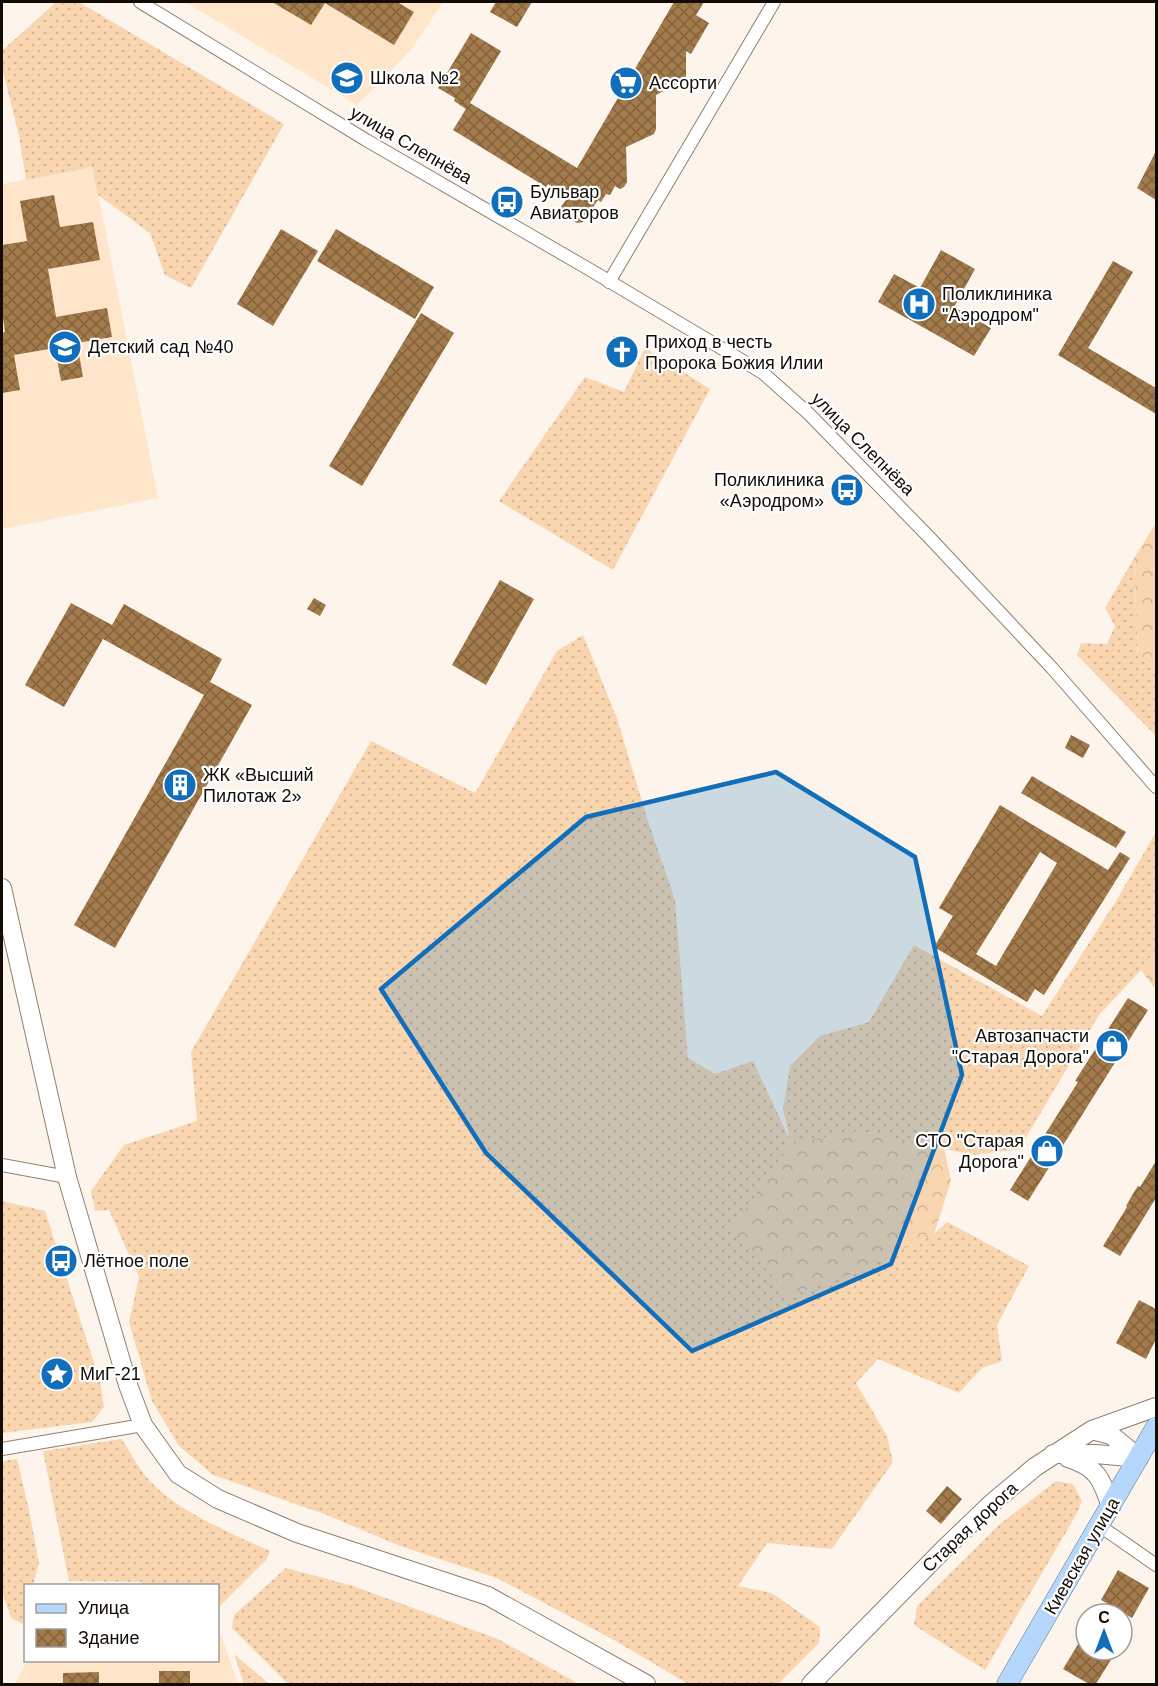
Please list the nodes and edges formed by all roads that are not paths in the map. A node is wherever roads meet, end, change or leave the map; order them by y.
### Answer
1 (140, 2) edge
2 (774, 2) edge
3 (609, 282) junction
4 (1156, 787) edge
5 (2, 888) edge
6 (2, 1165) edge
7 (67, 1177) junction
8 (1156, 1407) edge
9 (143, 1425) junction
10 (1156, 1427) edge
11 (1092, 1430) junction
12 (2, 1449) edge
13 (1052, 1454) junction
14 (1139, 1458) junction
15 (1111, 1507) junction
16 (1100, 1526) junction
17 (1156, 1564) edge
18 (646, 1684) edge
19 (811, 1684) edge
20 (1007, 1684) edge

1 - 3 street, улица Слепнёва
2 - 3 street
3 - 4 street, улица Слепнёва
5 - 7 street
6 - 7 street
7 - 9 street
8 - 11 street, Старая дорога
9 - 12 street
9 - 18 street
10 - 14 main road, Киевская улица
11 - 13 street, Старая дорога
11 - 14 street
13 - 14 street
13 - 15 street
13 - 19 street, Старая дорога
14 - 15 main road, Киевская улица
15 - 16 main road, Киевская улица
16 - 17 street
16 - 20 main road, Киевская улица

